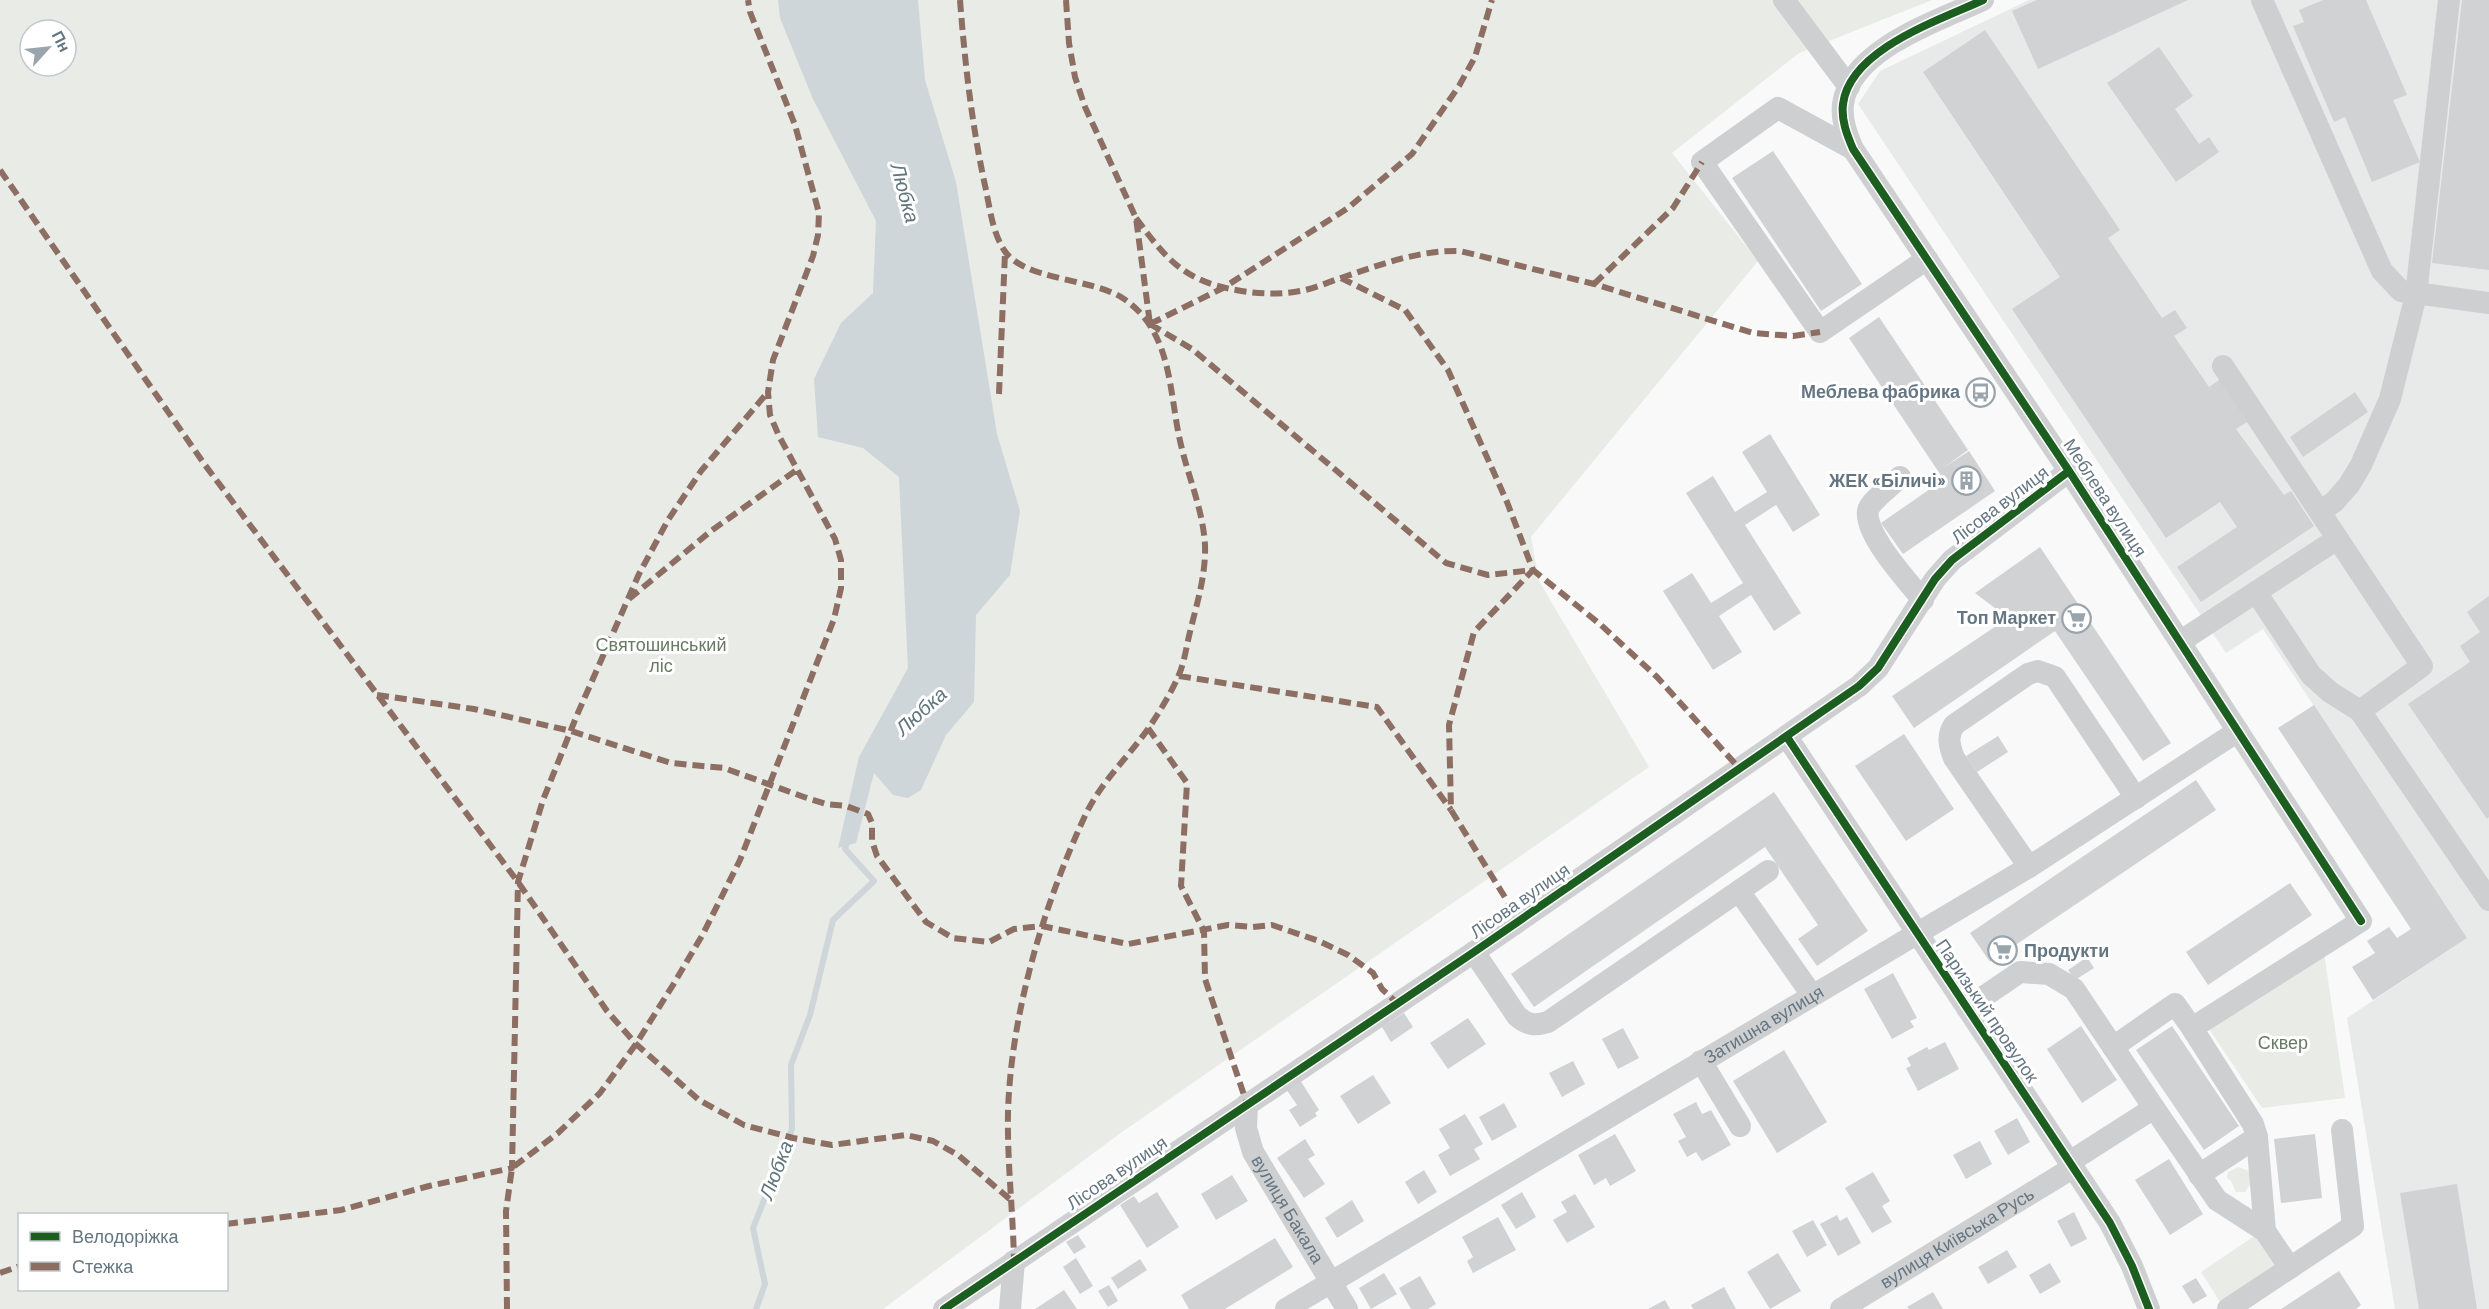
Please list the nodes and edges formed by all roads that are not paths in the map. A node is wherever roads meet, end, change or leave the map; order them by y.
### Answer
1 (1784, 0) edge
2 (1983, 0) edge
3 (2262, 0) edge
4 (2449, 0) edge
5 (1849, 87) junction
6 (1853, 149) junction
7 (1927, 259) junction
8 (2416, 295) junction
9 (2489, 303) edge
10 (2223, 366) dead end
11 (2069, 471) junction
12 (1900, 477) dead end
13 (2319, 512) junction
14 (2337, 539) junction
15 (2256, 592) junction
16 (1923, 600) junction
17 (2181, 641) junction
18 (2360, 711) junction
19 (2238, 731) junction
20 (1787, 737) junction
21 (2136, 798) junction
22 (2029, 867) junction
23 (1768, 871) dead end
24 (1739, 891) junction
25 (2489, 900) edge
26 (1916, 932) junction
27 (1474, 952) junction
28 (1812, 995) junction
29 (1967, 1008) junction
30 (2192, 1028) junction
31 (2113, 1047) junction
32 (1701, 1061) junction
33 (1246, 1104) junction
34 (2154, 1108) junction
35 (1740, 1126) dead end
36 (2342, 1130) dead end
37 (2257, 1137) junction
38 (2072, 1164) junction
39 (2199, 1175) junction
40 (2265, 1231) junction
41 (1014, 1261) junction
42 (2290, 1268) junction
43 (1331, 1283) junction
44 (944, 1309) edge
45 (1010, 1309) edge
46 (1286, 1309) edge
47 (1347, 1309) edge
48 (1841, 1309) edge
49 (2149, 1309) edge
50 (2228, 1309) edge

1 - 5 street
2 - 5 street
3 - 8 street
4 - 8 street
5 - 6 street, Меблева вулиця
6 - 7 street, Меблева вулиця
6 - 7 street
7 - 11 street, Меблева вулиця
8 - 9 street
8 - 13 street
10 - 13 street
11 - 16 street, Лісова вулиця
11 - 17 street, Меблева вулиця
12 - 16 street
13 - 14 street
14 - 15 street
14 - 18 street
15 - 17 street
15 - 18 street
16 - 20 street, Лісова вулиця
17 - 19 street, Меблева вулиця
18 - 25 street
19 - 21 street, Затишна вулиця
19 - 30 street, Меблева вулиця
20 - 26 street, Паризький провулок
20 - 27 street, Лісова вулиця
21 - 22 street, Затишна вулиця
21 - 22 street
22 - 26 street, Затишна вулиця
23 - 24 street
24 - 27 street
24 - 28 street
26 - 28 street, Затишна вулиця
26 - 29 street, Паризький провулок
27 - 33 street, Лісова вулиця
28 - 32 street, Затишна вулиця
29 - 31 street
29 - 38 street, Паризький провулок
30 - 31 street
30 - 37 street
31 - 34 street
32 - 35 street
32 - 43 street, Затишна вулиця
33 - 41 street, Лісова вулиця
33 - 43 street, вулиця Бакала
34 - 38 street, вулиця Київська Русь
34 - 39 street
36 - 42 street
37 - 39 street
37 - 40 street
38 - 48 street, вулиця Київська Русь
38 - 49 street, Паризький провулок
39 - 40 street
40 - 42 street
41 - 44 street, Лісова вулиця
41 - 45 street
42 - 50 street
43 - 46 street, Затишна вулиця
43 - 47 street, вулиця Бакала

